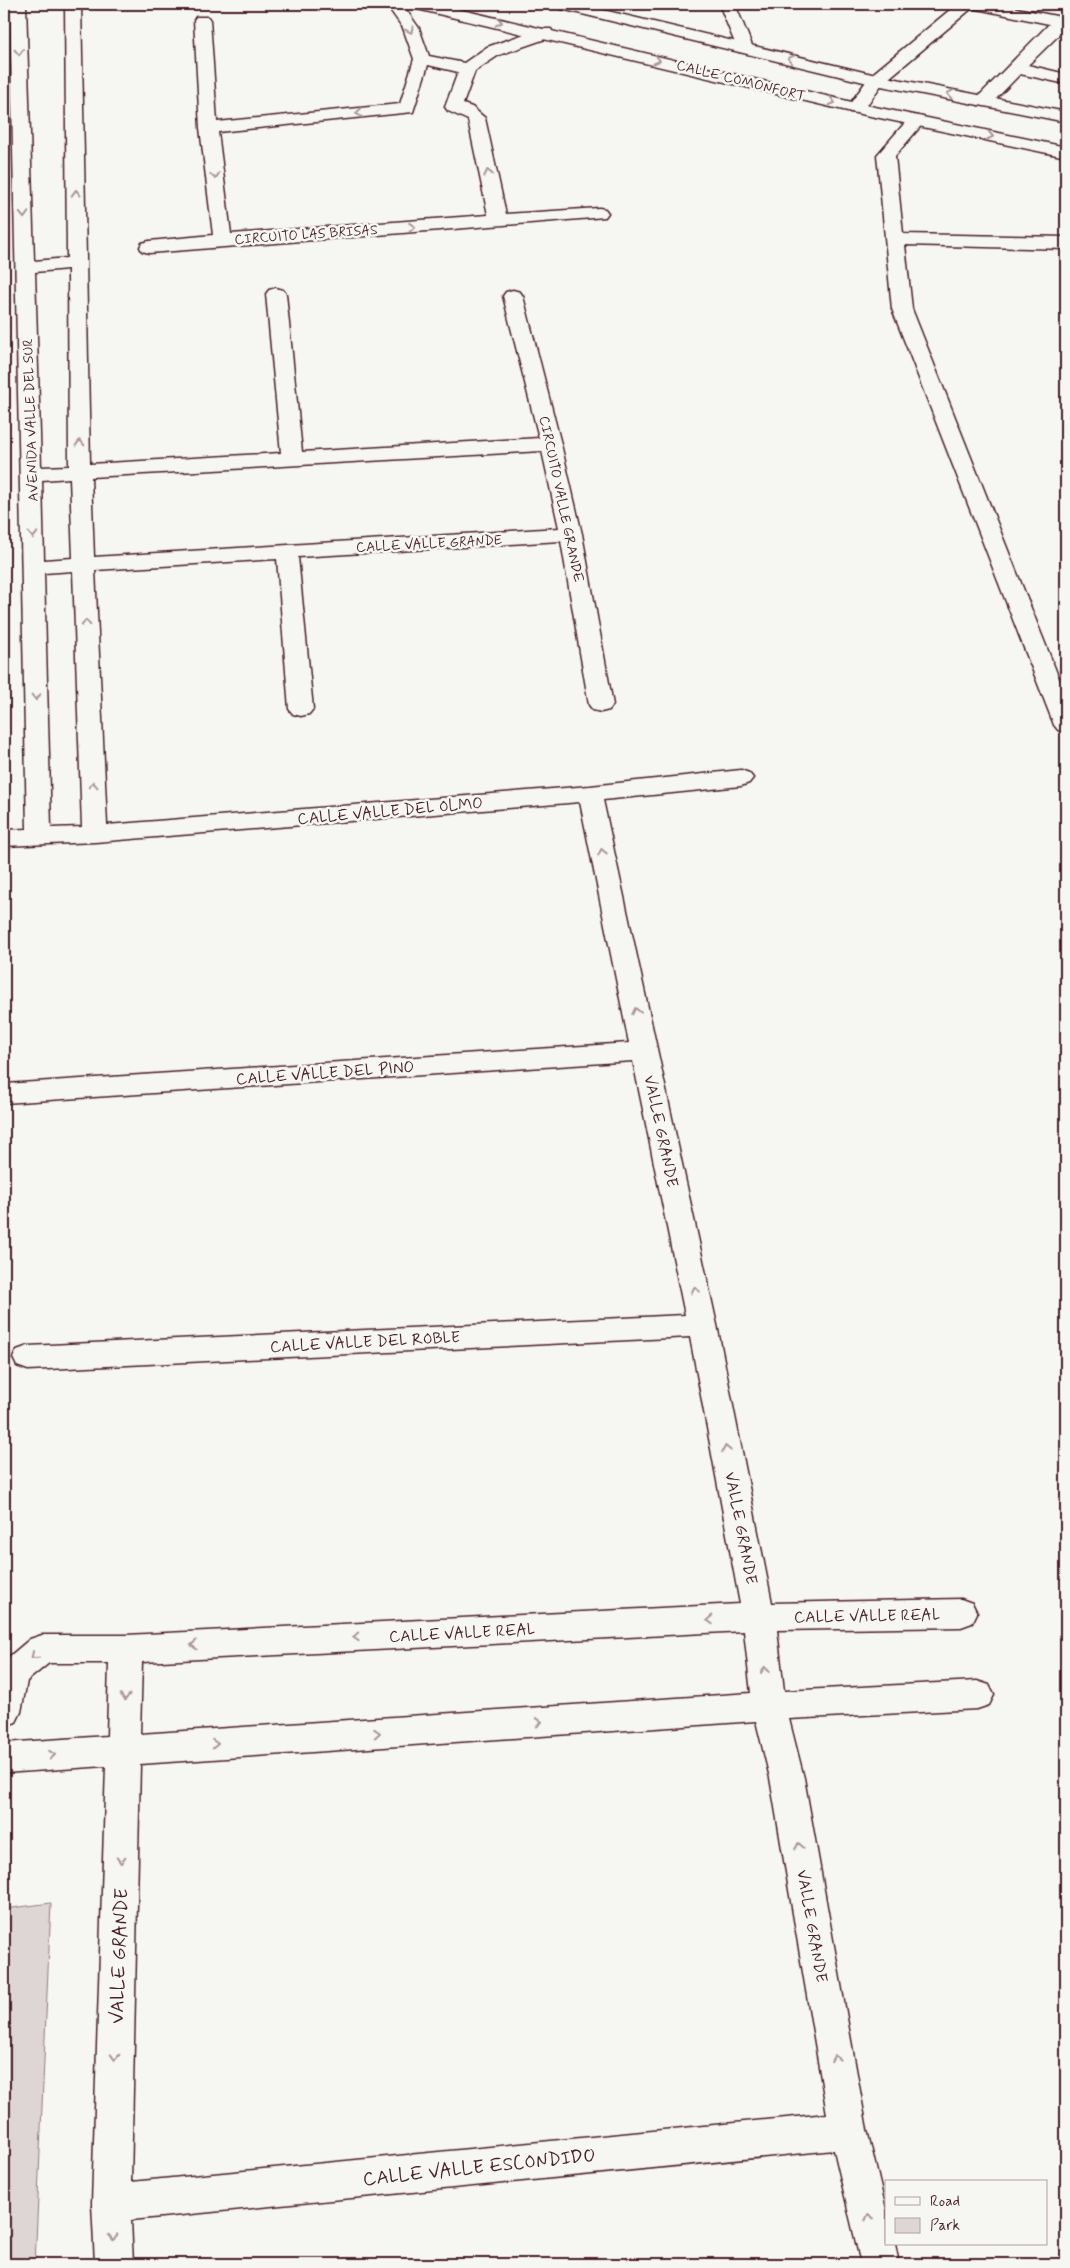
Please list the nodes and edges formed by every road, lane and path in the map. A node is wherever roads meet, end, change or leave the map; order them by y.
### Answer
1 (18, 4) edge
2 (73, 4) edge
3 (394, 4) edge
4 (417, 4) edge
5 (559, 4) edge
6 (727, 4) edge
7 (967, 4) edge
8 (975, 4) edge
9 (202, 20) dead end
10 (1064, 23) edge
11 (545, 33) junction
12 (744, 48) junction
13 (422, 59) junction
14 (1017, 68) junction
15 (467, 70) junction
16 (1066, 79) edge
17 (876, 80) junction
18 (984, 101) junction
19 (856, 108) junction
20 (1066, 117) edge
21 (916, 121) junction
22 (209, 128) junction
23 (1066, 152) edge
24 (598, 214) dead end
25 (498, 221) junction
26 (894, 239) junction
27 (223, 240) junction
28 (1066, 244) edge
29 (149, 247) dead end
30 (77, 263) junction
31 (25, 267) junction
32 (276, 294) dead end
33 (513, 296) dead end
34 (551, 444) junction
35 (292, 459) junction
36 (80, 471) junction
37 (31, 474) junction
38 (572, 534) junction
39 (287, 552) junction
40 (84, 564) junction
41 (33, 567) junction
42 (601, 705) dead end
43 (301, 709) dead end
44 (1066, 725) edge
45 (741, 778) dead end
46 (590, 794) junction
47 (95, 834) junction
48 (39, 837) junction
49 (4, 838) edge
50 (645, 1051) junction
51 (5, 1094) edge
52 (702, 1325) junction
53 (28, 1358) dead end
54 (961, 1613) dead end
55 (759, 1617) junction
56 (126, 1649) junction
57 (977, 1695) dead end
58 (769, 1706) junction
59 (4, 1712) edge
60 (124, 1750) junction
61 (4, 1758) edge
62 (848, 2130) junction
63 (111, 2203) junction
64 (114, 2264) edge
65 (880, 2264) edge

1 -> 31 street, AVENIDA VALLE DEL SUR
30 -> 2 street
3 -> 13 street
4 -> 11 street, CALLE COMONFORT
5 - 12 street, CALLE COMONFORT
6 - 12 street
7 - 17 street
8 - 10 street
9 - 22 street, CIRCUITO LAS BRISAS
10 - 14 street
11 - 15 street
11 -> 19 street, CALLE COMONFORT
17 -> 12 street, CALLE COMONFORT
13 - 15 street
13 -> 22 street
14 - 16 street
14 - 18 street
25 -> 15 street
18 -> 17 street, CALLE COMONFORT
17 - 19 street
18 - 20 street, CALLE COMONFORT
19 - 21 street, CALLE COMONFORT
21 -> 23 street, CALLE COMONFORT
21 - 26 street
22 -> 27 street, CIRCUITO LAS BRISAS
24 - 25 street, CIRCUITO LAS BRISAS
27 -> 25 street, CIRCUITO LAS BRISAS
26 - 28 street
26 - 44 street
27 - 29 street
30 - 31 street
36 -> 30 street
31 - 37 street, AVENIDA VALLE DEL SUR
32 - 35 street
33 - 34 street, CIRCUITO VALLE GRANDE
34 - 35 street
34 - 38 street, CIRCUITO VALLE GRANDE
35 - 36 street
36 - 37 street
36 - 40 street
37 -> 41 street, AVENIDA VALLE DEL SUR
38 - 39 street, CALLE VALLE GRANDE
38 - 42 street, CIRCUITO VALLE GRANDE
39 - 40 street, CALLE VALLE GRANDE
39 - 43 street
40 - 41 street, CALLE VALLE GRANDE
47 -> 40 street
41 -> 48 street, AVENIDA VALLE DEL SUR
45 - 46 street, CALLE VALLE DEL OLMO
46 - 47 street, CALLE VALLE DEL OLMO
50 -> 46 street, VALLE GRANDE
47 - 48 street, CALLE VALLE DEL OLMO
48 - 49 street, CALLE VALLE DEL OLMO
50 - 51 street, CALLE VALLE DEL PINO
52 -> 50 street, VALLE GRANDE
52 - 53 street, CALLE VALLE DEL ROBLE
55 -> 52 street, VALLE GRANDE
54 - 55 street, CALLE VALLE REAL
55 -> 56 street, CALLE VALLE REAL
58 -> 55 street, VALLE GRANDE
56 -> 59 street, CALLE VALLE REAL
56 -> 60 street, VALLE GRANDE
57 - 58 street
60 -> 58 street
62 -> 58 street, VALLE GRANDE
61 -> 60 street
60 -> 63 street, VALLE GRANDE
62 - 63 street, CALLE VALLE ESCONDIDO
65 -> 62 street, VALLE GRANDE
63 -> 64 street, VALLE GRANDE

